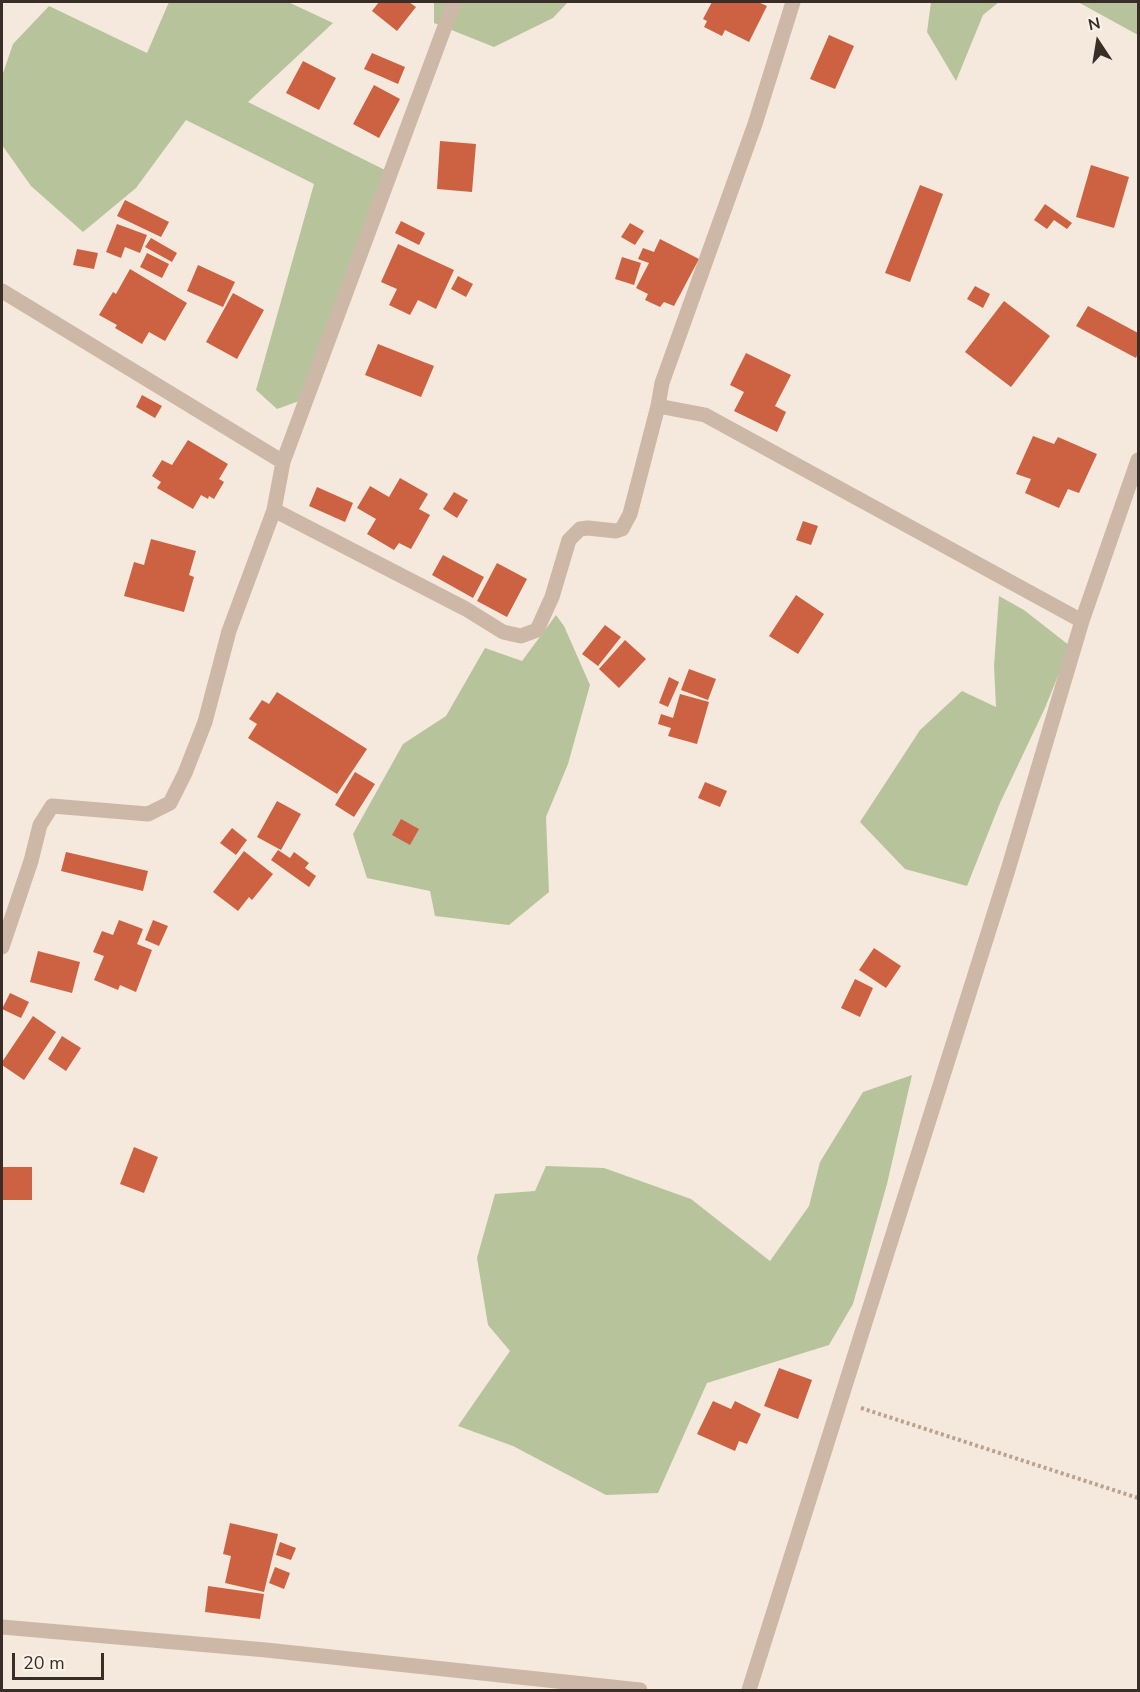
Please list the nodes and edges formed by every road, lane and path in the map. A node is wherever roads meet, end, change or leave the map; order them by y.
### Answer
1 (454, 2) edge
2 (793, 2) edge
3 (2, 291) edge
4 (658, 406) junction
5 (1138, 460) edge
6 (283, 462) junction
7 (274, 510) junction
8 (1083, 621) junction
9 (2, 947) edge
10 (840, 1401) junction
11 (1138, 1498) edge
12 (2, 1628) edge
13 (640, 1690) edge
14 (749, 1690) edge

1 - 6 street
2 - 4 street
3 - 6 street
4 - 7 street
4 - 8 street
5 - 8 street
6 - 7 street
7 - 9 street
8 - 10 street
10 - 11 path
10 - 14 street
12 - 13 street

